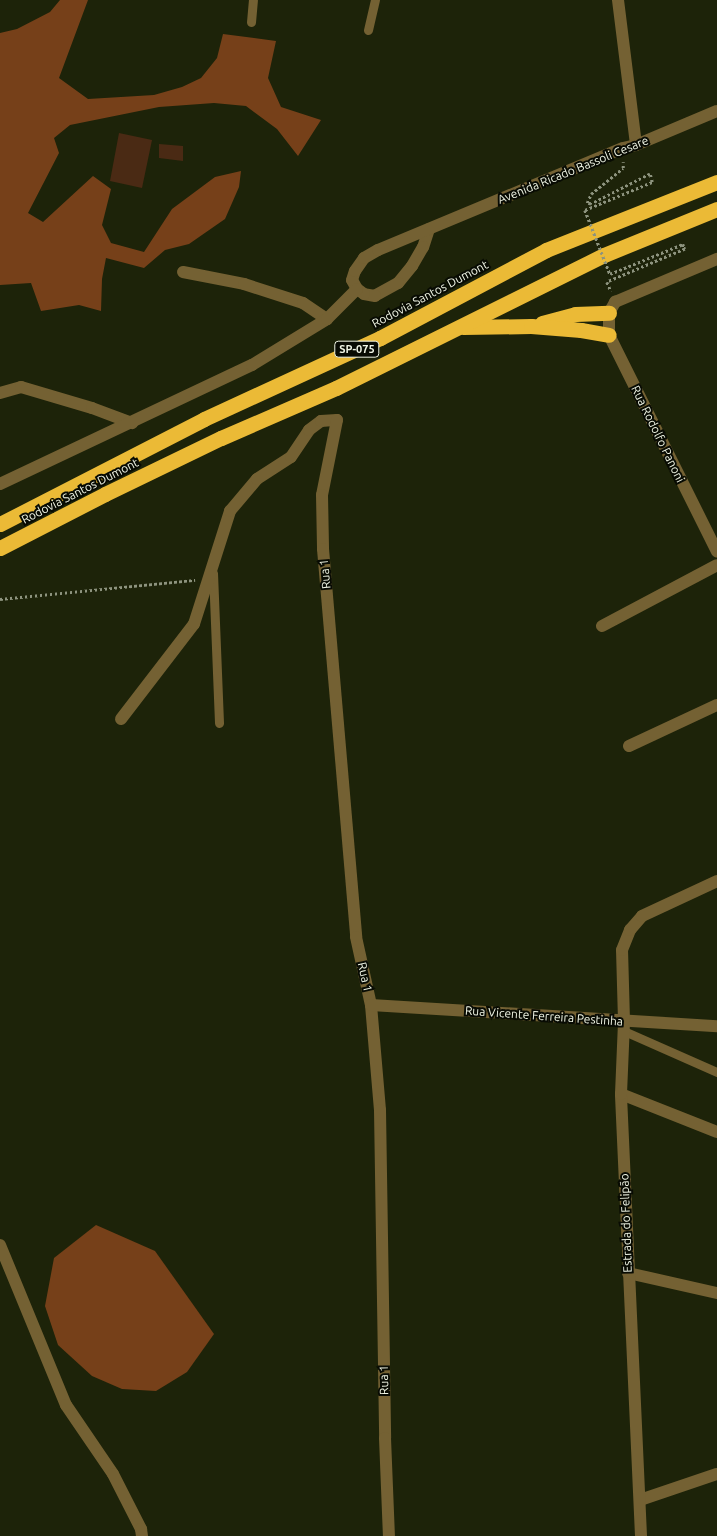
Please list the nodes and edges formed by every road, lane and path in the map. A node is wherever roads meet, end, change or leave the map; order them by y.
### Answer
1 (252, 0) edge
2 (375, 0) edge
3 (618, 0) edge
4 (251, 22) dead end
5 (368, 30) dead end
6 (717, 111) edge
7 (636, 145) junction
8 (623, 148) junction
9 (717, 182) edge
10 (717, 209) edge
11 (429, 229) junction
12 (717, 259) edge
13 (182, 272) dead end
14 (357, 289) junction
15 (612, 308) junction
16 (327, 319) junction
17 (530, 326) junction
18 (457, 327) junction
19 (609, 335) junction
20 (0, 393) edge
21 (132, 423) junction
22 (0, 484) edge
23 (0, 524) edge
24 (0, 548) edge
25 (717, 552) edge
26 (212, 565) junction
27 (717, 566) edge
28 (208, 579) junction
29 (0, 599) edge
30 (602, 626) dead end
31 (717, 705) edge
32 (121, 719) dead end
33 (219, 723) dead end
34 (629, 746) dead end
35 (717, 881) edge
36 (371, 1005) junction
37 (624, 1026) junction
38 (717, 1026) edge
39 (717, 1072) edge
40 (622, 1094) junction
41 (717, 1132) edge
42 (0, 1245) edge
43 (628, 1273) junction
44 (717, 1292) edge
45 (717, 1474) edge
46 (640, 1500) junction
47 (142, 1536) edge
48 (389, 1536) edge
49 (641, 1536) edge

1 - 4 lane
2 - 5 lane
3 - 7 street
6 - 7 street, Avenida Ricado Bassoli Cesare
7 - 8 street, Avenida Ricado Bassoli Cesare
8 - 11 street, Avenida Ricado Bassoli Cesare
8 - 15 path, bridge
9 - 23 highway, Rodovia Santos Dumont / SP-075
10 - 18 highway, Rodovia Santos Dumont / SP-075
11 - 14 street, Avenida Ricado Bassoli Cesare
11 - 14 street
12 - 15 street
13 - 16 street
14 - 16 street
15 - 17 highway
15 - 19 street, Rua Rodolfo Panoni
16 - 21 street
17 - 18 highway
17 - 19 highway
18 - 24 highway, Rodovia Santos Dumont / SP-075
19 - 25 street, Rua Rodolfo Panoni
20 - 21 street
21 - 22 street
26 - 28 street
26 - 33 lane
26 - 36 street, Rua 1
27 - 30 street
28 - 29 path
28 - 32 street
31 - 34 street
35 - 37 street, Estrada do Felipão
36 - 37 street, Rua Vicente Ferreira Pestinha
36 - 48 street, Rua 1
37 - 38 street, Rua Vicente Ferreira Pestinha
37 - 39 lane
37 - 40 street, Estrada do Felipão
40 - 41 street
40 - 43 street, Estrada do Felipão
42 - 47 street
43 - 44 street
43 - 46 street, Estrada do Felipão
45 - 46 street
46 - 49 street, Estrada do Felipão

